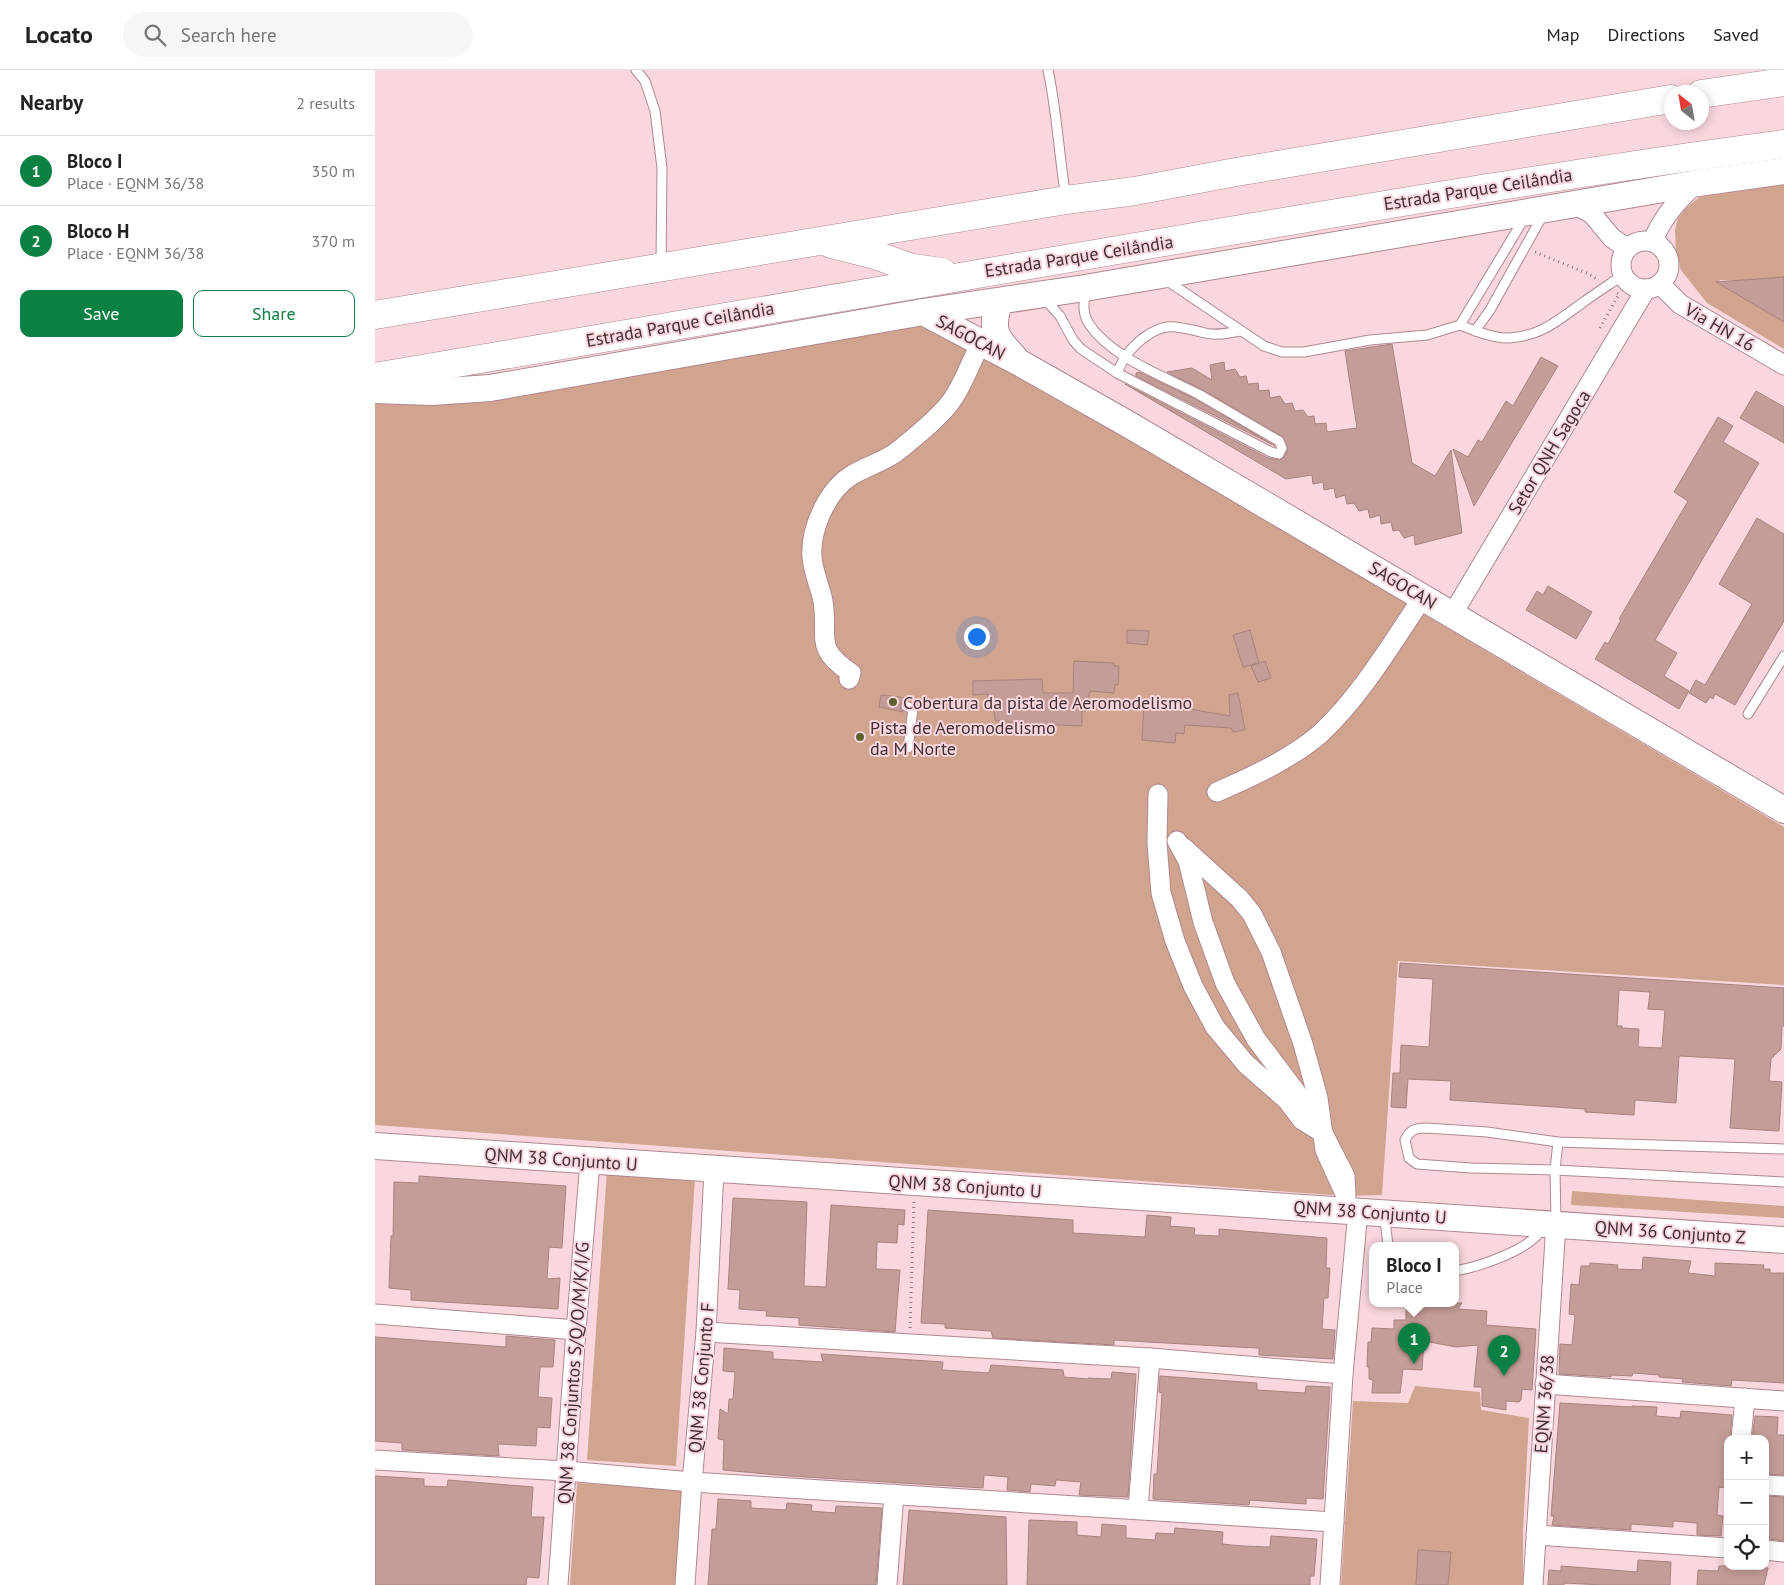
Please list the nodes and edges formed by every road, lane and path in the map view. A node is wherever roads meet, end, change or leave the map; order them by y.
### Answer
1 (637, 70) edge
2 (1048, 70) edge
3 (1784, 82) edge
4 (1709, 93) edge
5 (1664, 100) edge
6 (1784, 144) edge
7 (1784, 171) edge
8 (1697, 183) junction
9 (1066, 200) junction
10 (1574, 204) junction
11 (1537, 210) junction
12 (955, 218) junction
13 (817, 242) junction
14 (1659, 245) junction
15 (1525, 248) junction
16 (1627, 248) junction
17 (890, 261) junction
18 (661, 268) junction
19 (981, 272) junction
20 (1159, 276) junction
21 (1617, 282) junction
22 (1604, 284) dead end
23 (1653, 286) junction
24 (1085, 288) junction
25 (1041, 295) junction
26 (830, 298) junction
27 (999, 302) junction
28 (923, 312) junction
29 (375, 315) edge
30 (1460, 325) junction
31 (1240, 331) junction
32 (1475, 331) junction
33 (1596, 337) dead end
34 (981, 343) junction
35 (1124, 356) junction
36 (1020, 363) junction
37 (1784, 364) edge
38 (1117, 373) junction
39 (375, 377) edge
40 (375, 390) edge
41 (1423, 597) junction
42 (1452, 615) junction
43 (1784, 656) edge
44 (849, 679) dead end
45 (906, 706) dead end
46 (1748, 714) dead end
47 (908, 748) dead end
48 (1217, 792) dead end
49 (1784, 810) edge
50 (1177, 841) junction
51 (1188, 862) junction
52 (1262, 932) junction
53 (1323, 1133) junction
54 (1559, 1142) junction
55 (375, 1146) edge
56 (1784, 1149) edge
57 (590, 1162) junction
58 (715, 1170) junction
59 (1555, 1170) junction
60 (1784, 1182) edge
61 (915, 1183) junction
62 (1358, 1211) junction
63 (1384, 1213) junction
64 (1550, 1223) junction
65 (1784, 1240) edge
66 (1388, 1242) edge
67 (1459, 1270) edge
68 (375, 1314) edge
69 (576, 1330) junction
70 (706, 1332) junction
71 (909, 1344) junction
72 (1150, 1358) junction
73 (1343, 1374) junction
74 (1545, 1384) junction
75 (1745, 1398) junction
76 (1784, 1401) edge
77 (1741, 1435) edge
78 (375, 1460) edge
79 (566, 1471) junction
80 (692, 1482) junction
81 (1769, 1485) edge
82 (1784, 1486) edge
83 (894, 1494) junction
84 (1138, 1509) junction
85 (1334, 1522) junction
86 (1536, 1535) junction
87 (1724, 1548) edge
88 (1769, 1550) edge
89 (1784, 1552) edge
90 (558, 1585) edge
91 (685, 1585) edge
92 (887, 1585) edge
93 (1330, 1585) edge
94 (1533, 1585) edge

1 - 18 lane
2 - 9 lane
3 - 4 highway
5 - 9 highway
6 - 19 highway, Estrada Parque Ceilândia
7 - 8 street
8 - 10 street
8 - 14 street
9 - 12 highway
10 - 11 street
10 - 16 street
11 - 15 lane
11 - 20 street
11 - 30 lane
12 - 13 highway
12 - 17 highway
13 - 17 highway
13 - 18 highway
14 - 16 street
14 - 23 street
15 - 22 path
15 - 32 lane
16 - 21 street
17 - 19 highway
17 - 26 highway
18 - 29 highway
19 - 26 highway, Estrada Parque Ceilândia
20 - 24 street
20 - 31 lane
21 - 23 street
21 - 32 lane
21 - 33 path
23 - 37 street, Via HN 16
23 - 42 street, Setor QNH Sagoca
24 - 25 street
24 - 35 lane
25 - 27 street
25 - 38 lane
26 - 39 highway, Estrada Parque Ceilândia
27 - 28 street
27 - 36 street, SAGOCAN
28 - 34 street, SAGOCAN
28 - 40 street
30 - 31 lane
30 - 32 lane
31 - 35 lane
34 - 36 street, SAGOCAN
34 - 44 street
35 - 38 lane
35 - 38 lane
36 - 41 street, SAGOCAN
41 - 42 street, SAGOCAN
41 - 48 street
42 - 49 street, SAGOCAN
43 - 46 lane
45 - 47 lane
50 - 51 street
50 - 52 street
50 - 53 street
51 - 52 street
51 - 53 street
52 - 53 street
54 - 56 lane
54 - 59 lane
54 - 59 lane
55 - 57 street, QNM 38 Conjunto U
57 - 58 street, QNM 38 Conjunto U
57 - 69 street, QNM 38 Conjuntos S/Q/O/M/K/I/G
58 - 61 street, QNM 38 Conjunto U
58 - 70 street, QNM 38 Conjunto F
59 - 60 lane
59 - 64 lane
61 - 62 street, QNM 38 Conjunto U
61 - 71 path
62 - 63 street, QNM 38 Conjunto U
62 - 73 street
63 - 64 street, QNM 38 Conjunto U
63 - 66 lane
64 - 65 street, QNM 36 Conjunto Z
64 - 67 lane
64 - 74 street, EQNM 36/38
68 - 69 street
69 - 79 street, QNM 38 Conjuntos S/Q/O/M/K/I/G
70 - 71 street
70 - 80 street, QNM 38 Conjunto F
71 - 72 street
72 - 73 street
72 - 84 street
73 - 85 street
74 - 75 street
74 - 86 street, EQNM 36/38
75 - 76 street
75 - 77 street
78 - 79 street
79 - 80 street
79 - 90 street, QNM 38 Conjuntos S/Q/O/M/K/I/G
80 - 83 street
80 - 91 street, QNM 38 Conjunto F
81 - 82 street
83 - 84 street
83 - 92 street
84 - 85 street
85 - 93 street
86 - 87 street
86 - 94 street, EQNM 36/38
88 - 89 street

